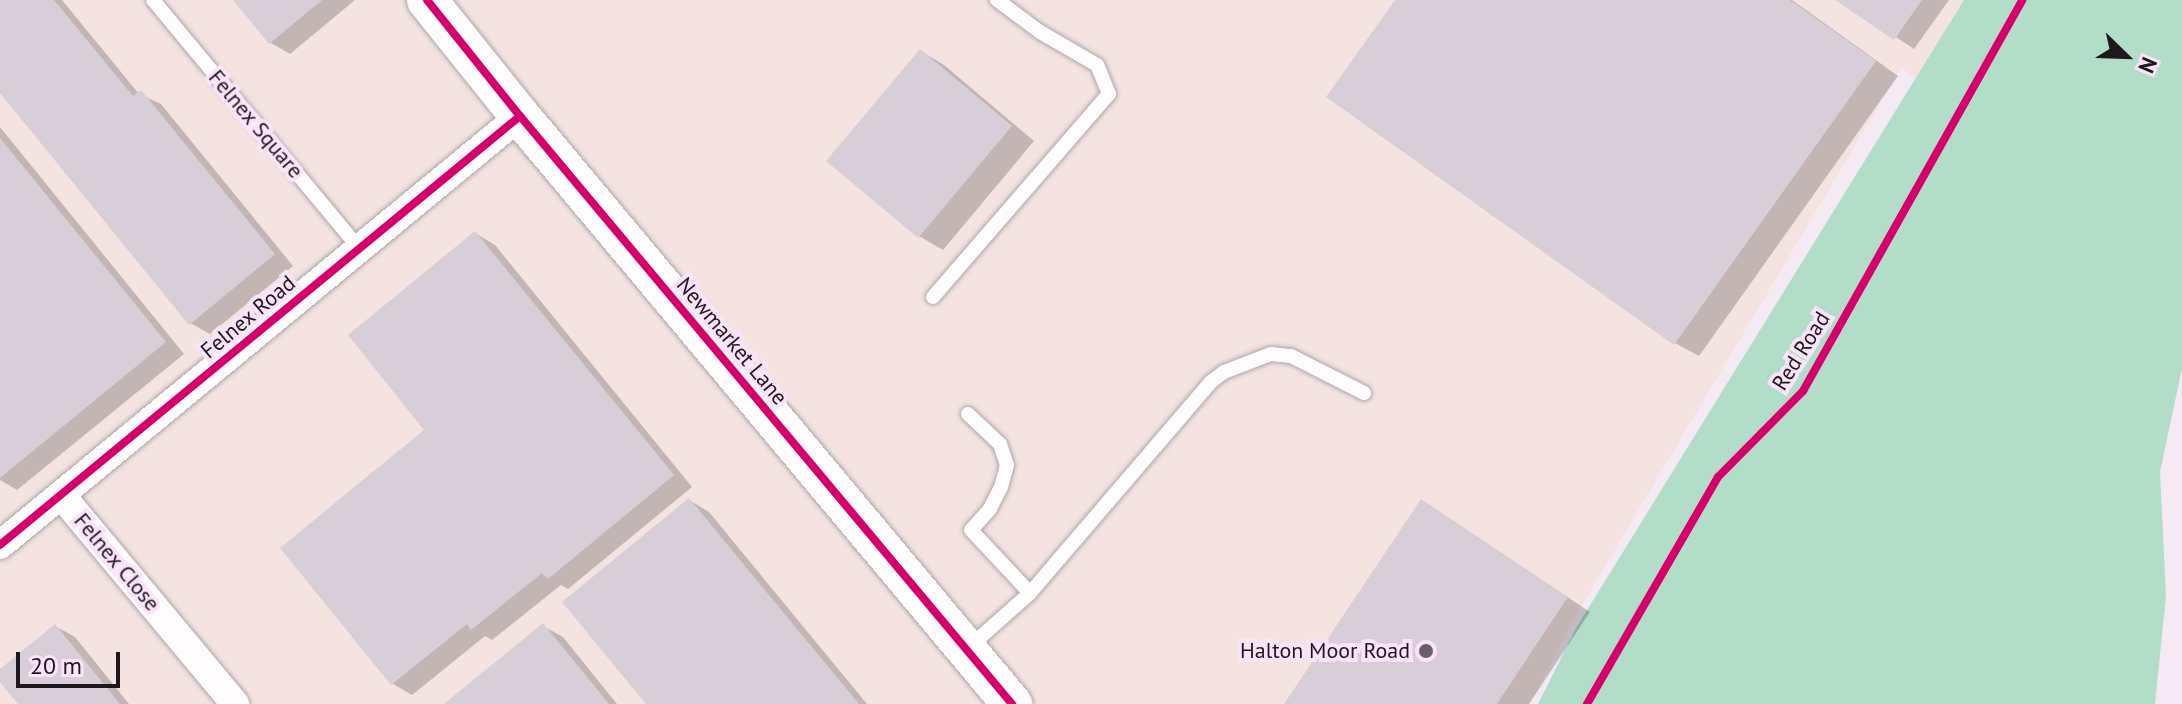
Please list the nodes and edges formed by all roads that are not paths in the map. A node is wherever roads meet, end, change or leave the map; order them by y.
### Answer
1 (153, 0) edge
2 (427, 0) edge
3 (997, 0) edge
4 (520, 116) junction
5 (359, 248) junction
6 (933, 297) dead end
7 (1364, 393) dead end
8 (968, 414) dead end
9 (61, 495) junction
10 (0, 545) edge
11 (1030, 593) junction
12 (967, 649) junction
13 (235, 704) edge
14 (1012, 704) edge

1 - 5 lane, Felnex Square
2 - 4 street, Newmarket Lane
3 - 6 lane
4 - 5 street, Felnex Road
4 - 12 street, Newmarket Lane
5 - 9 street, Felnex Road
7 - 11 lane
8 - 11 lane
9 - 10 street, Felnex Road
9 - 13 street, Felnex Close
11 - 12 lane
12 - 14 street, Newmarket Lane

